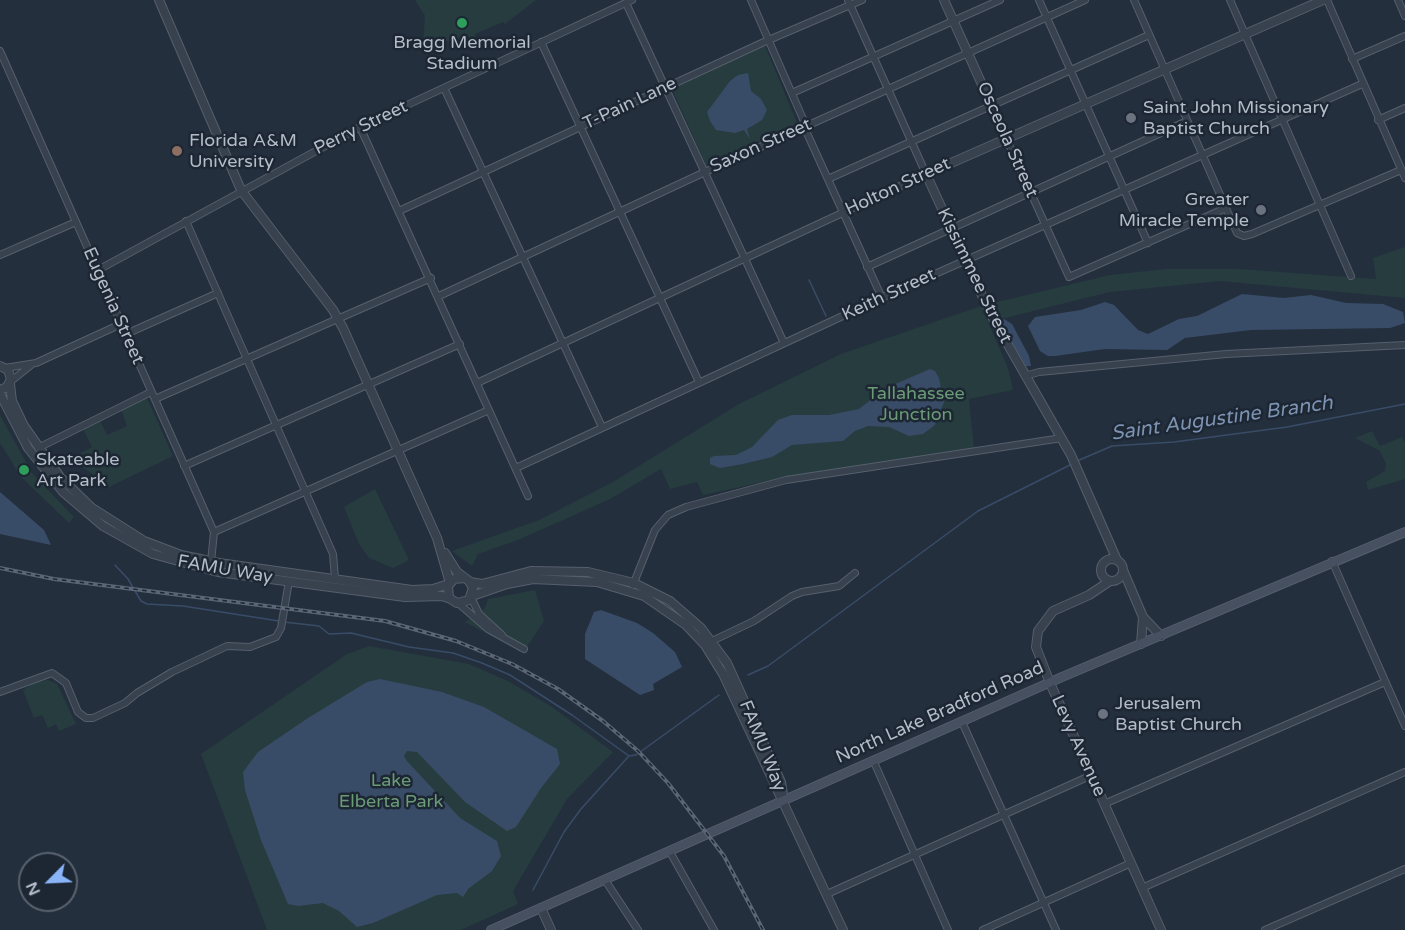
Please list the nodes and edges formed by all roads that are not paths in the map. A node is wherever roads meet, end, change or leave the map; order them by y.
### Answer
1 (159, 0) edge
2 (751, 0) edge
3 (862, 0) edge
4 (944, 0) edge
5 (1000, 0) edge
6 (1039, 0) edge
7 (1085, 0) edge
8 (1134, 0) edge
9 (1230, 0) edge
10 (1325, 0) edge
11 (1398, 0) edge
12 (629, 1) edge
13 (849, 3) edge
14 (1405, 16) edge
15 (1046, 17) junction
16 (954, 21) junction
17 (1149, 35) junction
18 (1245, 35) junction
19 (1405, 36) edge
20 (769, 40) junction
21 (541, 42) junction
22 (0, 51) edge
23 (968, 52) junction
24 (873, 57) junction
25 (1352, 59) junction
26 (1164, 69) junction
27 (1071, 71) junction
28 (1362, 84) junction
29 (666, 87) junction
30 (444, 88) junction
31 (888, 89) junction
32 (792, 93) junction
33 (1085, 102) junction
34 (992, 106) junction
35 (1405, 108) edge
36 (1281, 119) junction
37 (1378, 120) junction
38 (1187, 122) junction
39 (360, 127) junction
40 (580, 127) junction
41 (805, 127) junction
42 (1006, 138) junction
43 (912, 143) junction
44 (1202, 154) junction
45 (1110, 157) junction
46 (1401, 170) junction
47 (483, 172) junction
48 (705, 172) junction
49 (926, 174) junction
50 (1405, 178) edge
51 (828, 179) junction
52 (1124, 189) junction
53 (241, 190) junction
54 (1030, 193) junction
55 (1318, 206) junction
56 (1226, 208) junction
57 (399, 211) junction
58 (620, 212) junction
59 (843, 212) junction
60 (186, 221) junction
61 (76, 222) junction
62 (1045, 224) junction
63 (951, 229) junction
64 (1148, 243) junction
65 (0, 255) edge
66 (523, 257) junction
67 (745, 257) junction
68 (965, 260) junction
69 (867, 267) junction
70 (98, 270) junction
71 (1351, 276) dead end
72 (431, 278) junction
73 (218, 293) junction
74 (439, 296) junction
75 (660, 297) junction
76 (882, 298) junction
77 (338, 319) junction
78 (121, 324) junction
79 (126, 334) junction
80 (784, 342) junction
81 (562, 343) junction
82 (460, 344) junction
83 (1405, 345) edge
84 (247, 360) junction
85 (36, 363) junction
86 (2, 366) edge
87 (1025, 376) junction
88 (477, 382) junction
89 (699, 382) junction
90 (10, 383) junction
91 (369, 384) junction
92 (0, 392) edge
93 (152, 392) junction
94 (155, 399) junction
95 (489, 410) junction
96 (277, 425) junction
97 (602, 427) junction
98 (1062, 438) junction
99 (38, 448) junction
100 (398, 450) junction
101 (184, 466) junction
102 (516, 468) junction
103 (306, 492) junction
104 (528, 496) dead end
105 (214, 532) junction
106 (1405, 532) edge
107 (437, 538) junction
108 (1111, 546) junction
109 (1106, 560) junction
110 (1117, 560) junction
111 (1332, 561) junction
112 (212, 562) junction
113 (1123, 570) junction
114 (855, 573) dead end
115 (1101, 574) junction
116 (335, 578) junction
117 (467, 580) junction
118 (289, 581) junction
119 (1112, 581) junction
120 (449, 584) junction
121 (1099, 586) junction
122 (632, 587) junction
123 (1130, 588) junction
124 (472, 597) junction
125 (454, 601) junction
126 (1143, 617) junction
127 (502, 636) junction
128 (1161, 636) junction
129 (712, 641) junction
130 (1141, 644) junction
131 (524, 649) dead end
132 (1385, 682) junction
133 (1050, 683) junction
134 (0, 692) edge
135 (962, 722) junction
136 (1405, 726) edge
137 (874, 762) junction
138 (1405, 772) edge
139 (1092, 776) junction
140 (784, 801) junction
141 (1104, 804) junction
142 (1004, 815) junction
143 (670, 852) junction
144 (914, 855) junction
145 (1131, 863) junction
146 (1405, 869) edge
147 (605, 880) junction
148 (1142, 888) junction
149 (827, 894) junction
150 (1043, 903) junction
151 (541, 908) junction
152 (495, 929) edge
153 (551, 930) edge
154 (638, 930) edge
155 (714, 930) edge
156 (843, 930) edge
157 (948, 930) edge
158 (983, 930) edge
159 (1056, 930) edge
160 (1161, 930) edge
161 (1265, 930) edge

1 - 53 street
2 - 20 street
3 - 13 street, T-Pain Lane
4 - 16 street, Osceola Street
5 - 16 street
6 - 15 street
7 - 15 street, Saxon Street
8 - 17 street
9 - 18 street
10 - 18 street, Holton Street
10 - 25 street
11 - 14 street
12 - 21 street, Perry Street
12 - 29 street
13 - 20 street, T-Pain Lane
13 - 24 street, Kissimmee Street
15 - 23 street, Saxon Street
15 - 27 street
16 - 23 street, Osceola Street
16 - 24 street
17 - 26 street
17 - 27 street
18 - 26 street, Holton Street
18 - 36 street
19 - 25 street
20 - 29 street, T-Pain Lane
20 - 32 street
21 - 30 street, Perry Street
21 - 40 street
22 - 61 street, Eugenia Street
23 - 31 street, Saxon Street
23 - 34 street, Osceola Street
24 - 31 street, Kissimmee Street
24 - 32 street
25 - 28 street
26 - 33 street, Holton Street
26 - 38 street
27 - 33 street
27 - 34 street
28 - 36 street, Keith Street
28 - 37 street
29 - 40 street, T-Pain Lane
29 - 48 street
30 - 39 street, Perry Street
30 - 47 street
31 - 41 street, Saxon Street
31 - 43 street, Kissimmee Street
32 - 41 street
33 - 42 street, Holton Street
33 - 45 street
34 - 42 street, Osceola Street
34 - 43 street
35 - 37 street
36 - 44 street, Keith Street
36 - 55 street
37 - 46 street
38 - 44 street
38 - 45 street
39 - 53 street, Perry Street
39 - 57 street
40 - 47 street, T-Pain Lane
40 - 58 street
41 - 48 street, Saxon Street
41 - 51 street
42 - 49 street, Holton Street
42 - 54 street, Osceola Street
43 - 49 street, Kissimmee Street
43 - 51 street
44 - 52 street, Keith Street
44 - 56 street
45 - 52 street
45 - 54 street
46 - 50 street
46 - 55 street
47 - 57 street, T-Pain Lane
47 - 66 street
48 - 58 street, Saxon Street
48 - 67 street
49 - 59 street, Holton Street
49 - 63 street, Kissimmee Street
51 - 59 street
52 - 62 street, Keith Street
52 - 64 street
53 - 60 street, Perry Street
53 - 77 street
54 - 62 street, Osceola Street
54 - 63 street
55 - 56 street
55 - 71 street
56 - 64 street
57 - 72 street
58 - 66 street, Saxon Street
58 - 75 street
59 - 67 street, Holton Street
59 - 69 street
60 - 70 street, Perry Street
60 - 73 street
61 - 65 street
61 - 70 street, Eugenia Street
62 - 64 street, Osceola Street
62 - 68 street, Keith Street
63 - 68 street, Kissimmee Street
63 - 69 street
66 - 74 street, Saxon Street
66 - 81 street
67 - 75 street, Holton Street
67 - 80 street
68 - 76 street, Keith Street
68 - 87 street, Kissimmee Street
69 - 76 street
70 - 78 street, Eugenia Street
72 - 74 street
72 - 77 street
73 - 79 street
73 - 84 street
74 - 82 street
75 - 81 street, Holton Street
75 - 89 street
76 - 80 street, Keith Street
77 - 84 street
77 - 91 street
78 - 79 street, Eugenia Street
78 - 85 street
79 - 93 street, Eugenia Street
80 - 89 street, Keith Street
81 - 88 street, Holton Street
81 - 97 street
82 - 88 street
82 - 91 street
83 - 87 street
84 - 94 street
84 - 96 street
85 - 86 street
85 - 90 street
86 - 90 street, FAMU Way
87 - 98 street, Kissimmee Street
88 - 95 street
89 - 97 street, Keith Street
90 - 92 street, FAMU Way
90 - 99 street, FAMU Way
91 - 96 street
91 - 100 street
92 - 118 street, FAMU Way
93 - 94 street, Eugenia Street
93 - 99 street
94 - 101 street, Eugenia Street
95 - 100 street
95 - 102 street
96 - 101 street
96 - 103 street
97 - 102 street, Keith Street
98 - 108 street, Kissimmee Street
98 - 122 street
99 - 112 street, FAMU Way
100 - 103 street
100 - 107 street
101 - 105 street, Eugenia Street
102 - 104 street
103 - 105 street
103 - 116 street
105 - 112 street, Eugenia Street
106 - 111 main road, North Lake Bradford Road
107 - 117 street
107 - 120 street
108 - 109 street
108 - 110 street, Kissimmee Street
109 - 110 street
109 - 115 street
110 - 113 street
111 - 128 main road, North Lake Bradford Road
111 - 132 street
112 - 116 street, FAMU Way
113 - 119 street
113 - 123 street
114 - 129 street
115 - 119 street
115 - 121 street
116 - 120 street, FAMU Way
117 - 120 street, FAMU Way
117 - 122 street, FAMU Way
117 - 124 street
118 - 125 street, FAMU Way
118 - 134 street
119 - 121 street, Levy Avenue
119 - 123 street
120 - 125 street
121 - 133 street, Levy Avenue
122 - 124 street, FAMU Way
122 - 129 street, FAMU Way
122 - 140 street, FAMU Way
123 - 126 street
124 - 125 street, FAMU Way
124 - 127 street
125 - 127 street
126 - 128 street
126 - 130 street
127 - 131 street
128 - 130 main road, North Lake Bradford Road
129 - 140 street, FAMU Way
130 - 133 main road, North Lake Bradford Road
132 - 136 street
132 - 141 street
133 - 135 main road, North Lake Bradford Road
133 - 139 street, Levy Avenue
135 - 137 main road, North Lake Bradford Road
135 - 142 street
137 - 140 main road, North Lake Bradford Road
137 - 144 street
138 - 148 street
139 - 141 street, Levy Avenue
139 - 142 street
140 - 143 main road, North Lake Bradford Road
140 - 149 street
141 - 145 street, Levy Avenue
142 - 144 street
142 - 150 street
143 - 147 main road, North Lake Bradford Road
143 - 155 street
144 - 149 street
144 - 157 street
145 - 148 street, Levy Avenue
145 - 150 street
146 - 161 street
147 - 151 main road, North Lake Bradford Road
147 - 154 street
148 - 160 street, Levy Avenue
149 - 156 street
150 - 158 street
150 - 159 street
151 - 152 main road, North Lake Bradford Road
151 - 153 street

